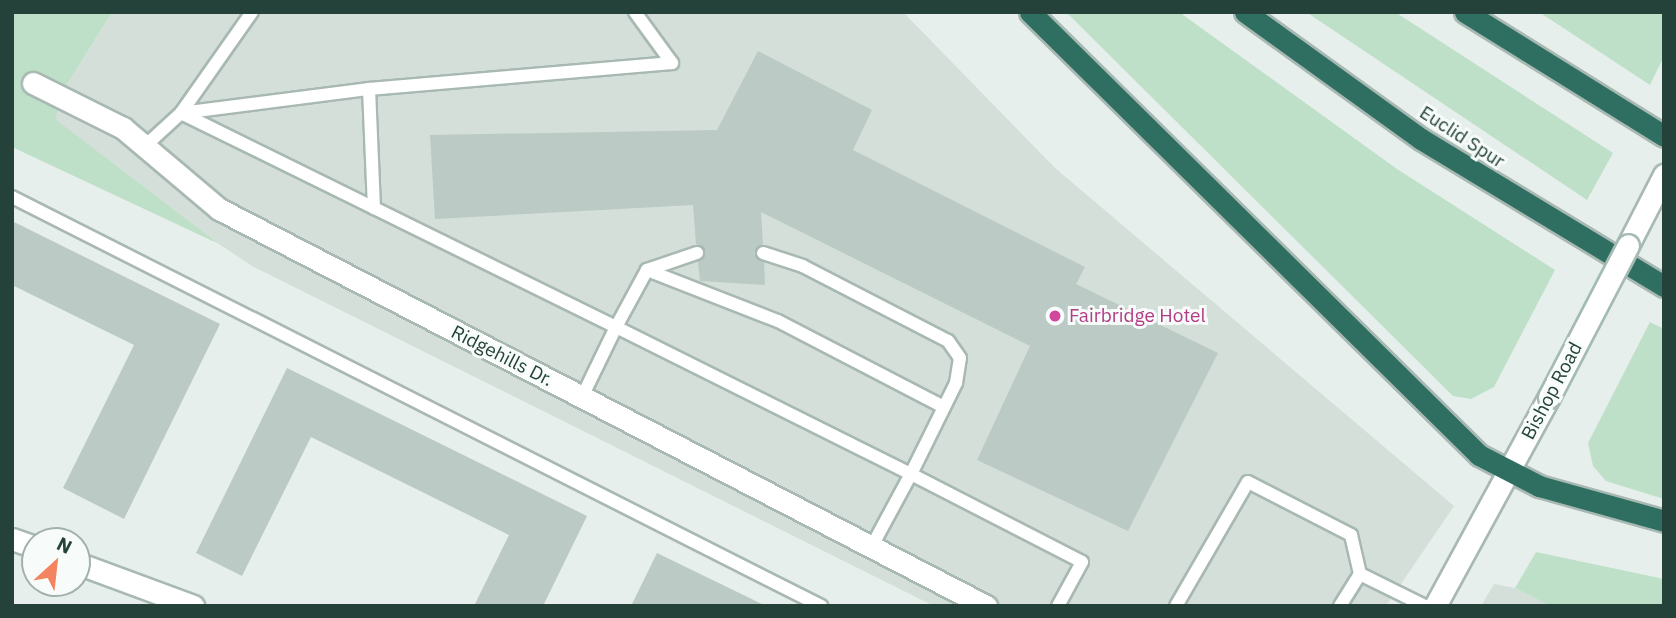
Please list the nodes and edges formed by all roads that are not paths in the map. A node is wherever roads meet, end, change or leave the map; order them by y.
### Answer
1 (252, 12) edge
2 (635, 12) edge
3 (1030, 12) edge
4 (1245, 12) edge
5 (1465, 12) edge
6 (33, 83) dead end
7 (369, 89) junction
8 (181, 113) junction
9 (1664, 136) edge
10 (145, 146) junction
11 (1664, 175) edge
12 (12, 197) edge
13 (374, 208) junction
14 (697, 253) dead end
15 (763, 253) dead end
16 (646, 270) junction
17 (1664, 286) edge
18 (616, 327) junction
19 (582, 397) junction
20 (944, 407) junction
21 (911, 474) junction
22 (1508, 474) junction
23 (1664, 521) edge
24 (872, 547) junction
25 (91, 568) edge
26 (1360, 574) junction
27 (193, 606) edge
28 (821, 606) edge
29 (986, 606) edge
30 (1058, 606) edge
31 (1176, 606) edge
32 (1340, 606) edge
33 (1425, 606) edge
34 (1435, 606) edge

1 - 8 lane
2 - 7 lane
3 - 22 highway
4 - 17 highway, Euclid Spur
5 - 9 highway
6 - 10 street, Ridgehills Dr.
7 - 8 lane
7 - 13 lane
8 - 10 lane
8 - 13 lane
10 - 19 street, Ridgehills Dr.
11 - 22 street, Bishop Road, bridge
12 - 28 lane
13 - 18 lane
14 - 16 lane
15 - 20 lane
16 - 18 lane
16 - 20 lane
18 - 19 lane
18 - 21 lane
19 - 24 street, Ridgehills Dr.
20 - 21 lane
21 - 24 lane
21 - 30 lane
22 - 23 highway
22 - 34 street, Bishop Road
24 - 29 street, Ridgehills Dr.
25 - 27 street
26 - 31 lane
26 - 32 lane
26 - 33 lane

